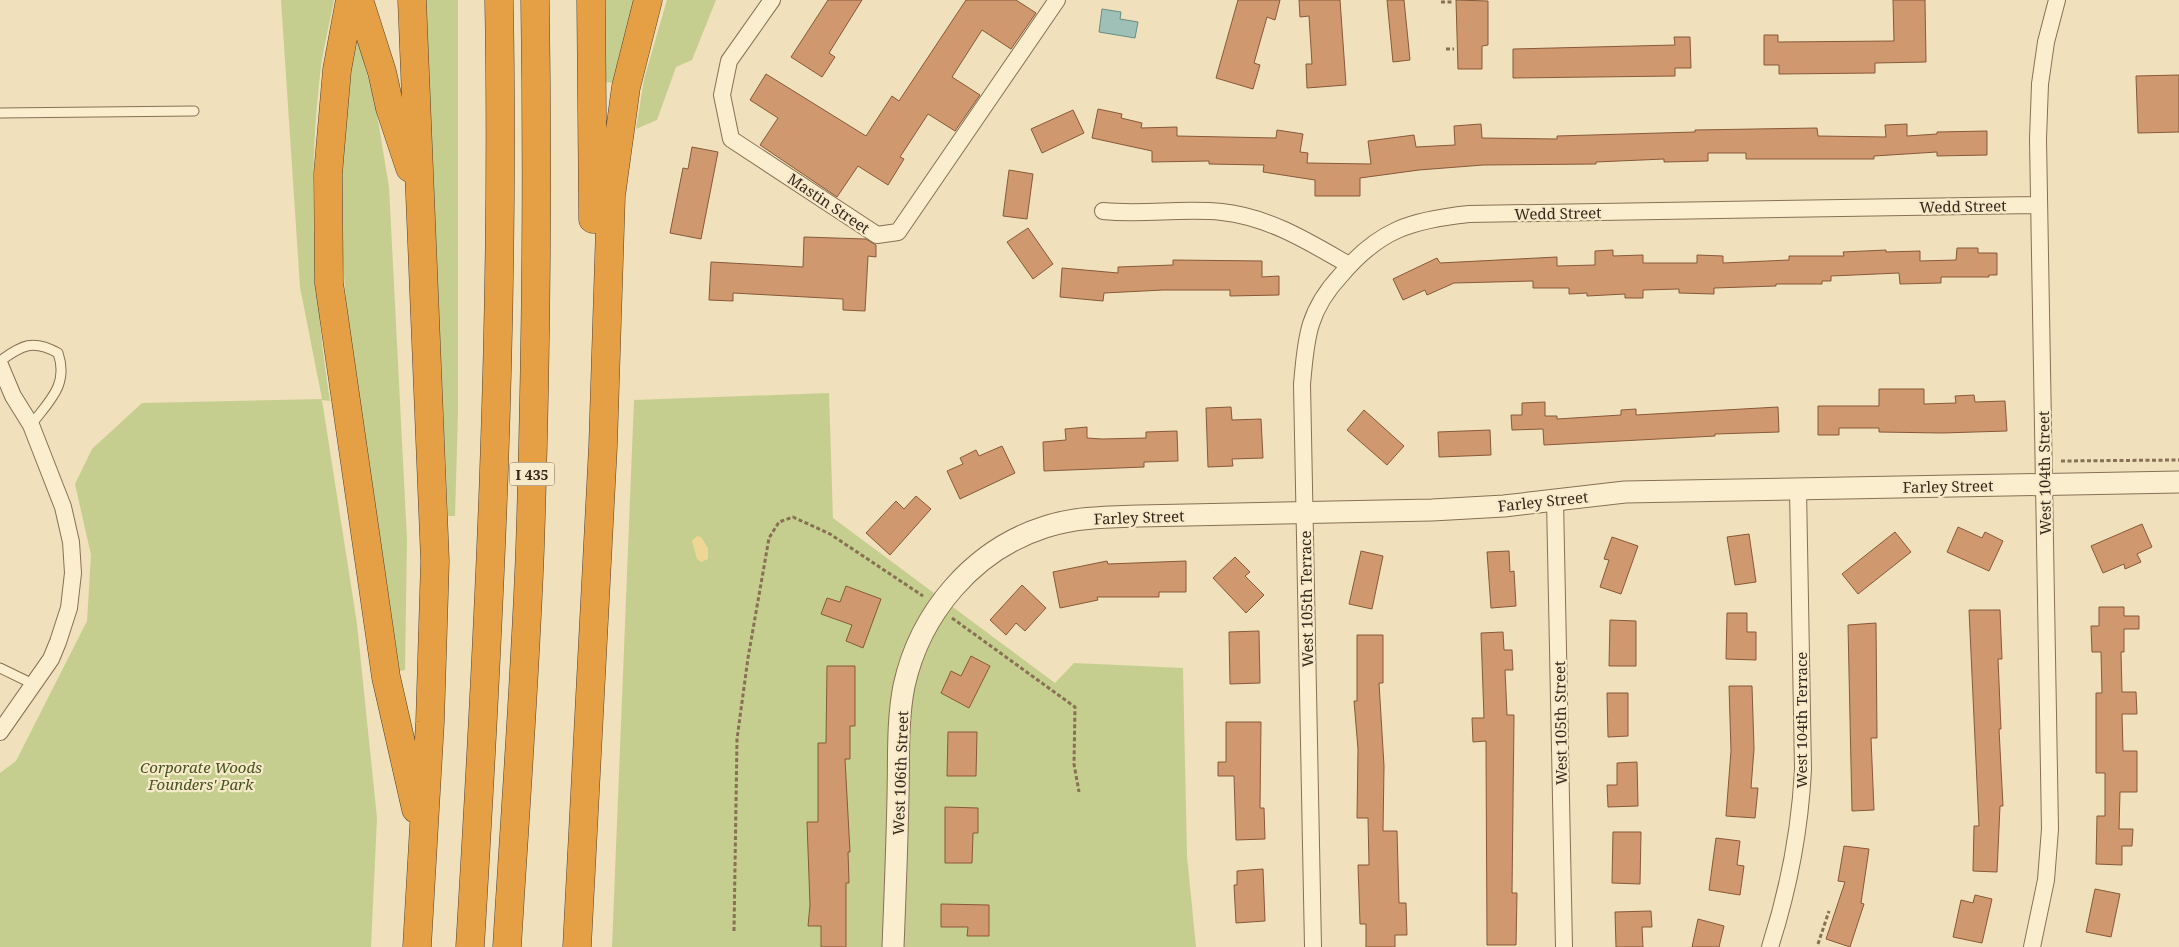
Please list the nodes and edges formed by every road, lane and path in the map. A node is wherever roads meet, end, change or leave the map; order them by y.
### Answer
1 (350, 0) edge
2 (359, 0) edge
3 (412, 0) edge
4 (499, 0) edge
5 (535, 0) edge
6 (591, 0) edge
7 (648, 0) edge
8 (772, 0) edge
9 (1057, 0) edge
10 (2057, 0) edge
11 (1441, 2) dead end
12 (1453, 2) dead end
13 (1454, 49) dead end
14 (1446, 50) dead end
15 (194, 111) dead end
16 (0, 113) edge
17 (421, 198) junction
18 (2040, 204) junction
19 (1103, 211) dead end
20 (1349, 265) junction
21 (606, 330) junction
22 (0, 363) edge
23 (30, 425) junction
24 (2179, 460) edge
25 (2061, 461) dead end
26 (2179, 482) edge
27 (2044, 484) junction
28 (1798, 489) junction
29 (1555, 500) junction
30 (1304, 512) junction
31 (937, 607) junction
32 (0, 668) edge
33 (33, 684) junction
34 (0, 732) edge
35 (1079, 792) dead end
36 (424, 842) junction
37 (1829, 911) dead end
38 (734, 931) dead end
39 (1818, 944) dead end
40 (417, 947) edge
41 (470, 947) edge
42 (507, 947) edge
43 (577, 947) edge
44 (893, 947) edge
45 (1313, 947) edge
46 (1564, 947) edge
47 (1770, 947) edge
48 (2032, 947) edge

1 - 36 highway
2 - 17 highway
3 - 17 highway
4 - 41 highway, I 435
5 - 42 highway, I 435
6 - 21 highway
7 - 21 highway
8 - 9 street, Mastin Street
10 - 18 street, West 104th Street
11 - 12 path
13 - 14 path
15 - 16 lane
17 - 36 highway
18 - 20 street, Wedd Street
18 - 27 street, West 104th Street
19 - 20 street
20 - 30 street, West 105th Terrace
21 - 43 highway
22 - 23 street
22 - 23 lane
23 - 33 street
24 - 25 path
26 - 27 street, Farley Street
27 - 28 street, Farley Street
27 - 48 street, West 104th Street
28 - 29 street, Farley Street
28 - 47 street, West 104th Terrace
29 - 30 street, Farley Street
29 - 46 street, West 105th Street
30 - 31 street, Farley Street
30 - 45 street, West 105th Terrace
31 - 35 path
31 - 38 path
31 - 44 street, West 106th Street
32 - 33 lane
33 - 34 street
36 - 40 highway
37 - 39 path

